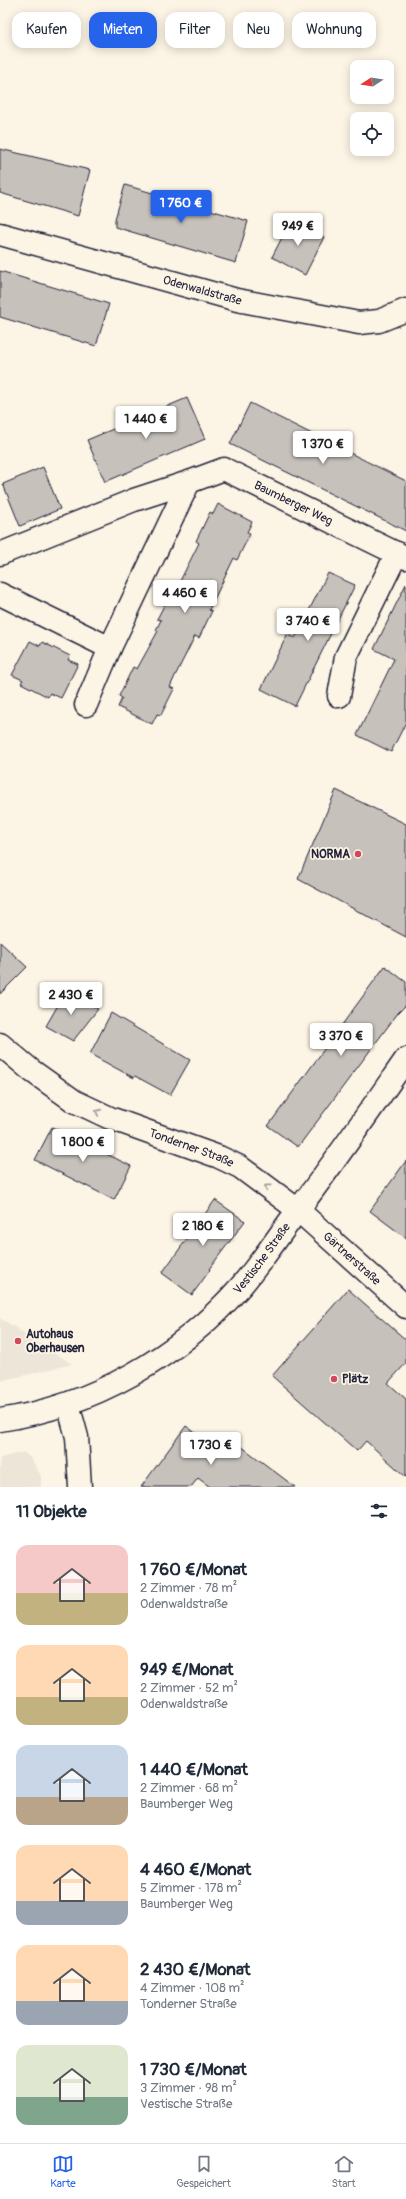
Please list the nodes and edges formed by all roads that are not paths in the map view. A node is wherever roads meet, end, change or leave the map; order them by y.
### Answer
1 (0, 234) edge
2 (406, 310) edge
3 (189, 482) junction
4 (0, 554) edge
5 (401, 555) edge
6 (0, 594) edge
7 (110, 648) junction
8 (339, 696) dead end
9 (86, 705) dead end
10 (0, 1044) edge
11 (406, 1058) edge
12 (298, 1210) junction
13 (406, 1307) edge
14 (68, 1404) junction
15 (0, 1420) edge
16 (80, 1487) edge

1 - 2 street, Odenwaldstraße
3 - 4 street, Baumberger Weg
3 - 5 street, Baumberger Weg
3 - 7 street
5 - 8 street, Baumberger Weg
6 - 7 street
7 - 9 street
12 -> 10 street, Tonderner Straße
11 - 12 street, Vestische Straße
12 - 13 street, Gärtnerstraße
12 - 14 street, Vestische Straße
14 - 15 street, Vestische Straße
14 - 16 street

